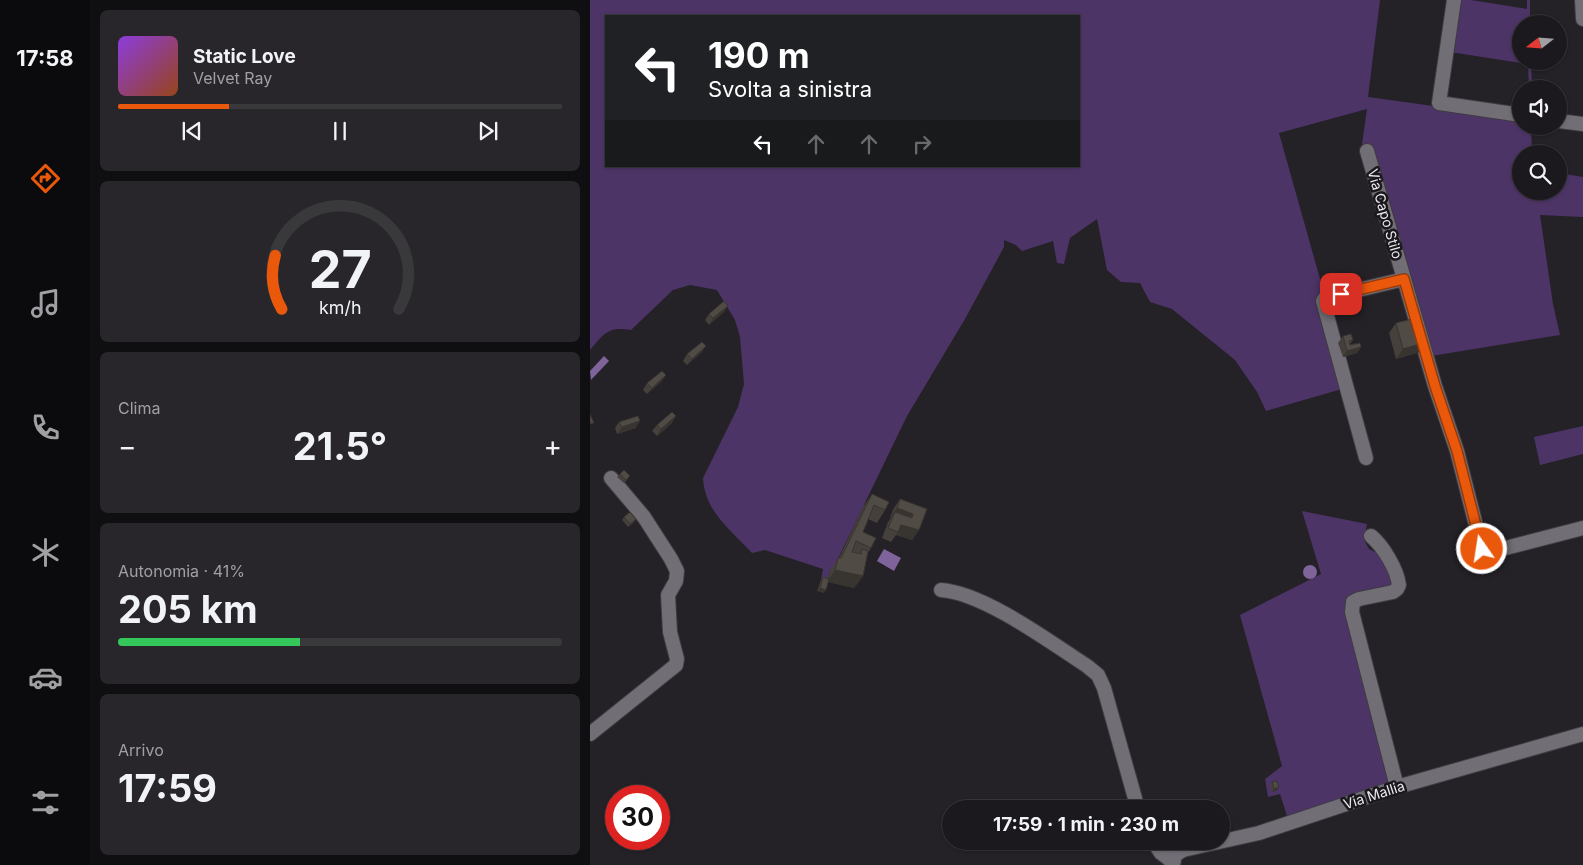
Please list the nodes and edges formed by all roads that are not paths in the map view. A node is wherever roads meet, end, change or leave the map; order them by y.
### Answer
1 (1454, 0) edge
2 (1582, 0) edge
3 (1583, 19) edge
4 (1512, 114) edge
5 (1567, 121) edge
6 (1583, 124) edge
7 (1367, 151) dead end
8 (1404, 279) junction
9 (1366, 458) dead end
10 (610, 478) dead end
11 (1583, 528) edge
12 (1371, 536) dead end
13 (941, 590) dead end
14 (590, 734) edge
15 (1583, 734) edge
16 (1397, 787) junction
17 (1135, 800) edge
18 (1159, 850) edge
19 (1173, 863) edge

1 - 4 street
2 - 3 street
5 - 6 street
7 - 8 street, Via Capo Stilo
8 - 9 street
8 - 11 street, Via Capo Stilo
10 - 14 street
12 - 16 street
13 - 17 street
15 - 16 street, Via Mallia
16 - 19 street, Via Mallia
18 - 19 street

